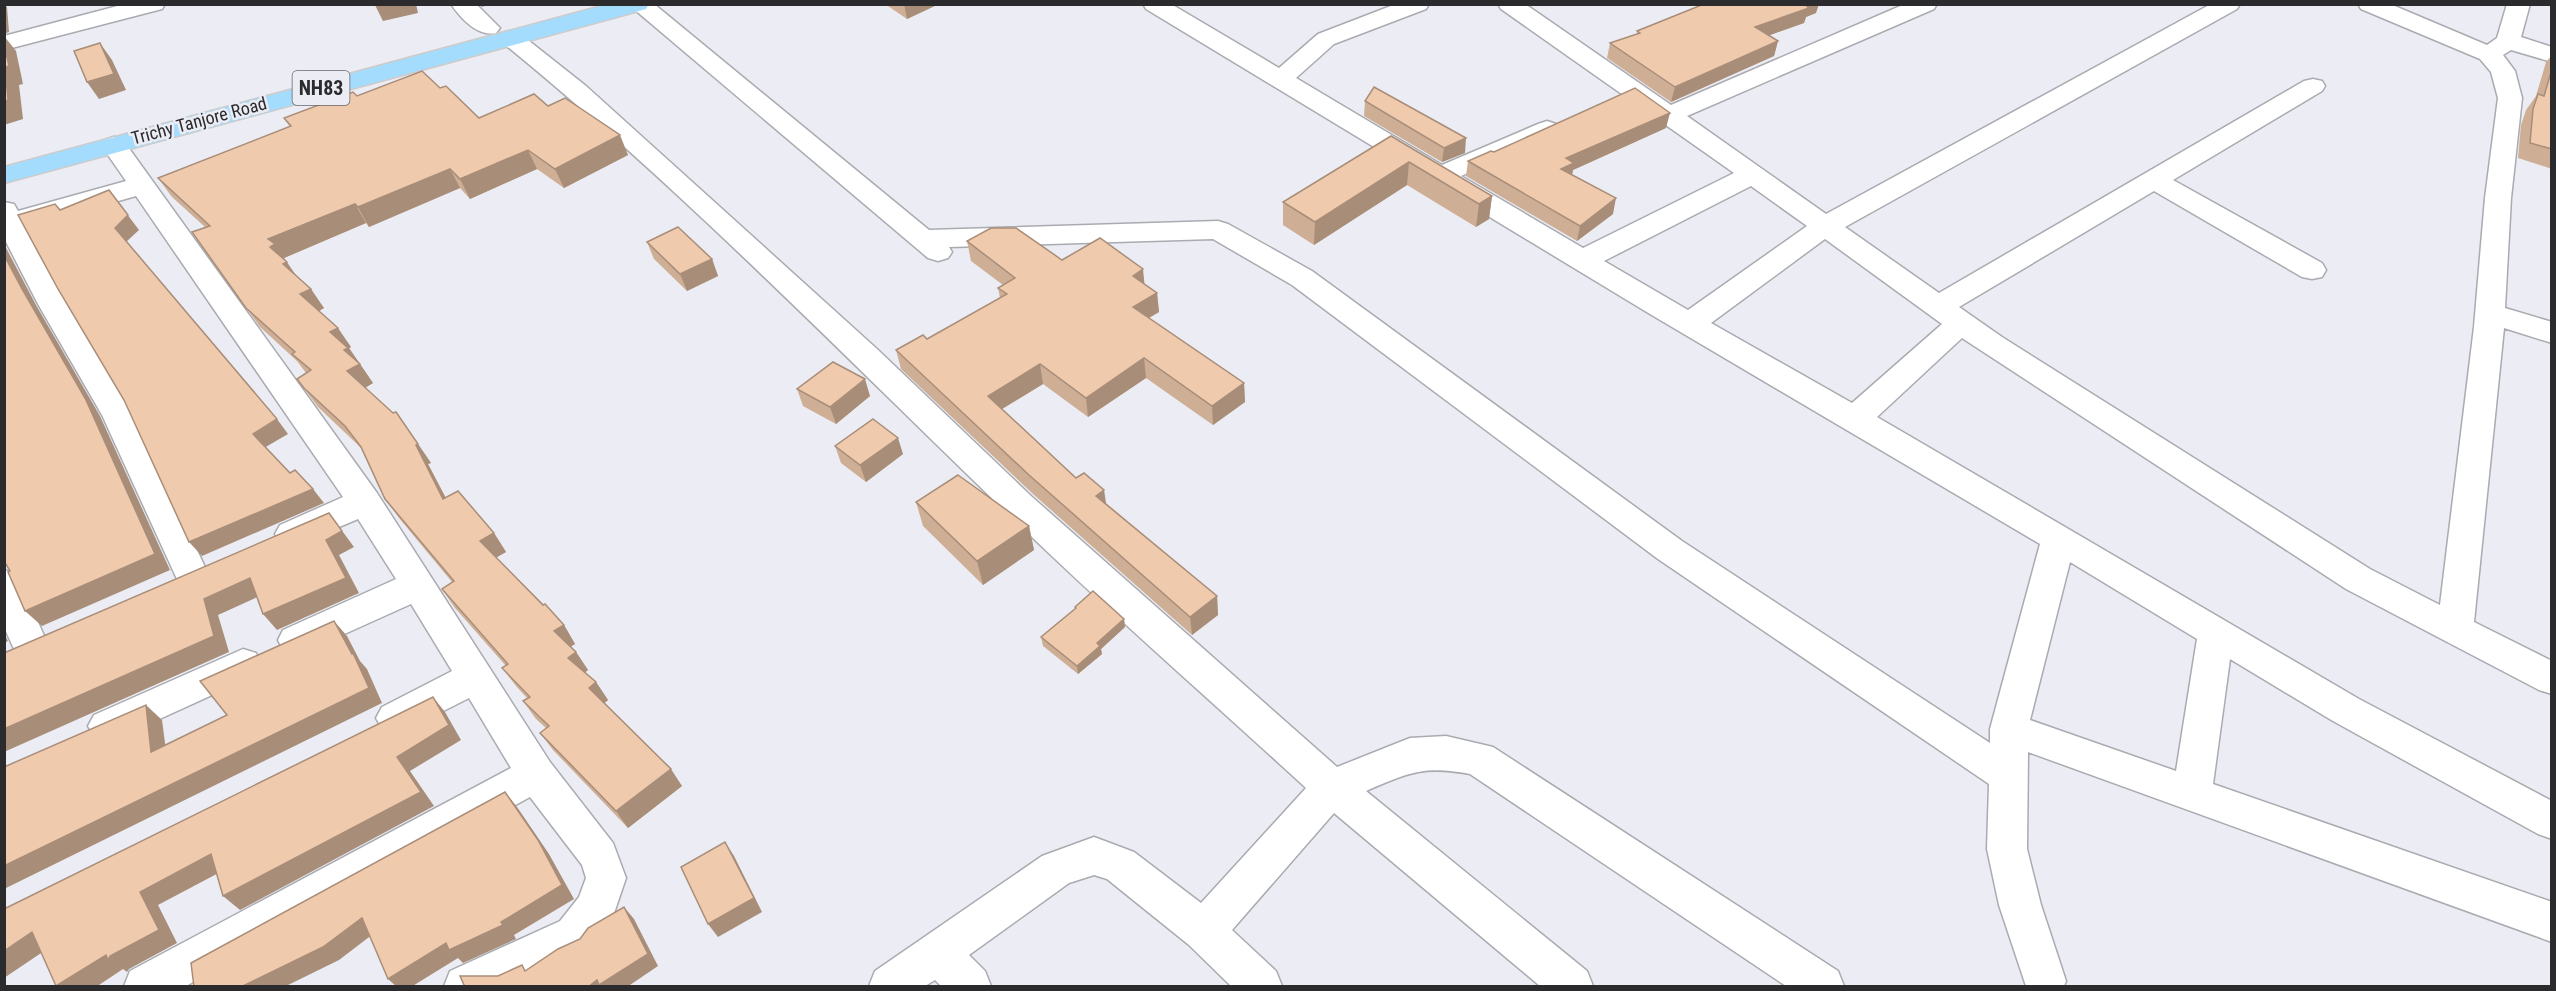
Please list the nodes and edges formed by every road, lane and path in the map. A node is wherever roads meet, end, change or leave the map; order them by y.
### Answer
1 (154, 4) edge
2 (462, 4) edge
3 (577, 4) edge
4 (638, 4) edge
5 (1154, 4) edge
6 (1418, 4) edge
7 (1509, 4) edge
8 (1926, 4) edge
9 (2229, 4) edge
10 (2369, 4) edge
11 (2519, 4) edge
12 (2424, 16) edge
13 (500, 33) junction
14 (4, 43) edge
15 (2498, 48) junction
16 (2552, 55) edge
17 (1281, 79) junction
18 (2313, 86) dead end
19 (1669, 115) junction
20 (1570, 119) edge
21 (114, 144) junction
22 (4, 159) edge
23 (1753, 174) junction
24 (4, 175) edge
25 (1441, 175) junction
26 (2154, 180) junction
27 (143, 185) junction
28 (6, 219) edge
29 (1825, 226) junction
30 (922, 239) junction
31 (946, 258) dead end
32 (1582, 260) junction
33 (2312, 270) dead end
34 (2490, 313) junction
35 (1950, 314) junction
36 (1689, 324) junction
37 (2552, 333) edge
38 (1855, 419) junction
39 (365, 502) junction
40 (2059, 538) junction
41 (268, 545) edge
42 (225, 564) edge
43 (193, 578) junction
44 (4, 584) edge
45 (418, 585) junction
46 (161, 592) edge
47 (2455, 630) junction
48 (2216, 632) junction
49 (64, 635) edge
50 (18, 655) edge
51 (476, 677) junction
52 (2552, 679) edge
53 (2009, 729) junction
54 (369, 731) edge
55 (81, 738) edge
56 (536, 774) junction
57 (2008, 776) junction
58 (1332, 787) junction
59 (2192, 794) junction
60 (2552, 821) edge
61 (2552, 922) edge
62 (1204, 931) junction
63 (938, 953) junction
64 (2050, 985) edge
65 (145, 987) edge
66 (465, 987) edge
67 (890, 987) edge
68 (970, 987) edge
69 (1261, 987) edge
70 (1572, 987) edge
71 (1822, 987) edge

1 - 14 street
2 - 13 street
3 - 13 highway, Trichy Tanjore Road / NH83
4 - 13 highway, Trichy Tanjore Road / NH83
4 - 30 street
5 - 17 street
6 - 17 street
7 - 19 street
8 - 19 street
9 - 29 street
10 - 12 street
11 - 15 street
12 - 15 street
13 - 21 highway, Trichy Tanjore Road / NH83
13 - 22 highway, Trichy Tanjore Road / NH83
13 - 58 street
15 - 16 street
15 - 34 street
17 - 25 street
18 - 26 street
19 - 23 street
20 - 25 street
21 - 24 highway, Trichy Tanjore Road / NH83
21 - 27 street
23 - 29 street
23 - 32 street
25 - 32 street
26 - 33 street
26 - 35 street
27 - 28 street
27 - 39 street
28 - 43 street
29 - 35 street
29 - 36 street
30 - 31 street
30 - 57 street
32 - 36 street
34 - 37 street
34 - 47 street
35 - 38 street
35 - 47 street
36 - 38 street
38 - 40 street
39 - 41 street
39 - 45 street
40 - 48 street
40 - 53 street
42 - 43 street
43 - 46 street
44 - 50 street
45 - 51 street
45 - 55 street
47 - 52 street
48 - 59 street
48 - 60 street
49 - 50 street
51 - 54 street
51 - 56 street
53 - 57 street
53 - 59 street
56 - 65 street
56 - 66 street
57 - 64 street
58 - 62 street
58 - 70 street
58 - 71 street
59 - 61 street
62 - 63 street
62 - 69 street
63 - 67 street
63 - 68 street

